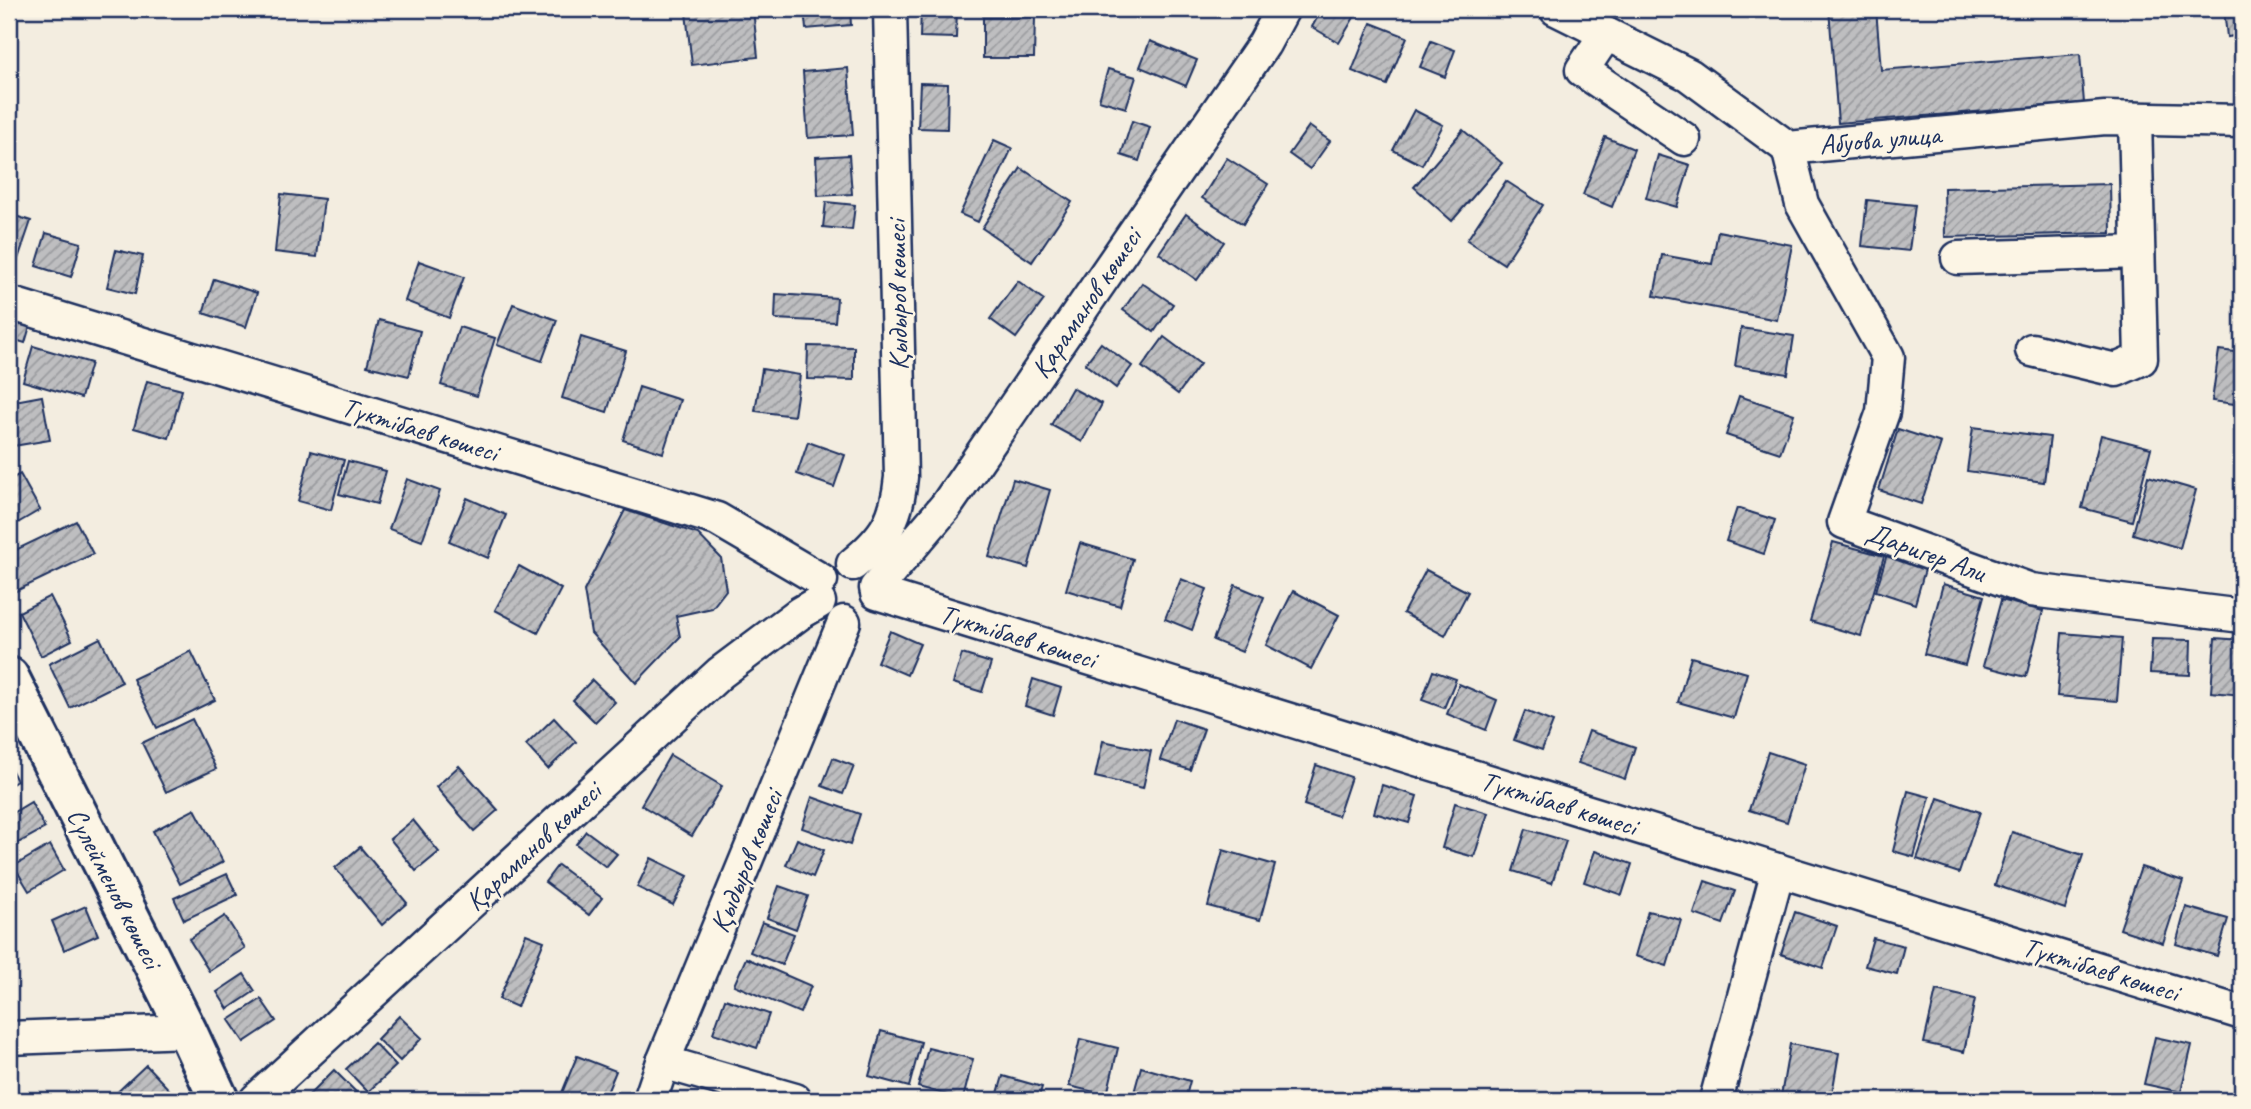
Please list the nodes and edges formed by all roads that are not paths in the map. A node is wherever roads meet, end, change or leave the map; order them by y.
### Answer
1 (890, 9) edge
2 (1283, 9) edge
3 (1556, 9) edge
4 (1606, 34) junction
5 (2135, 119) junction
6 (2242, 121) edge
7 (1684, 139) dead end
8 (1788, 148) junction
9 (2138, 252) junction
10 (1958, 258) dead end
11 (9, 303) edge
12 (2032, 350) dead end
13 (901, 477) junction
14 (946, 506) junction
15 (853, 564) junction
16 (876, 590) junction
17 (820, 591) junction
18 (2242, 616) edge
19 (844, 622) junction
20 (9, 677) edge
21 (1778, 870) junction
22 (2242, 1013) edge
23 (187, 1031) junction
24 (9, 1038) edge
25 (663, 1062) junction
26 (219, 1100) edge
27 (256, 1100) edge
28 (650, 1100) edge
29 (794, 1100) edge
30 (1716, 1100) edge

1 - 13 street, Қыдыров көшесі
2 - 14 street, Қараманов көшесі
3 - 4 street, Абуова улица
4 - 7 street
4 - 8 street, Абуова улица
5 - 6 street, Абуова улица
5 - 8 street, Абуова улица
5 - 9 street
8 - 18 street, Даригер Али
9 - 10 street
9 - 12 street
11 - 17 street, Түктібаев көшесі
13 - 14 street
13 - 15 street, Қыдыров көшесі
14 - 16 street, Қараманов көшесі
15 - 16 street
15 - 17 street
16 - 19 street
16 - 21 street, Түктібаев көшесі
17 - 19 street
17 - 27 street, Қараманов көшесі
19 - 25 street, Қыдыров көшесі
20 - 23 main road, Сүлейменов көшесі
21 - 22 street, Түктібаев көшесі
21 - 30 street
23 - 24 street
23 - 26 main road, Сүлейменов көшесі
25 - 28 street, Қыдыров көшесі
25 - 29 street

